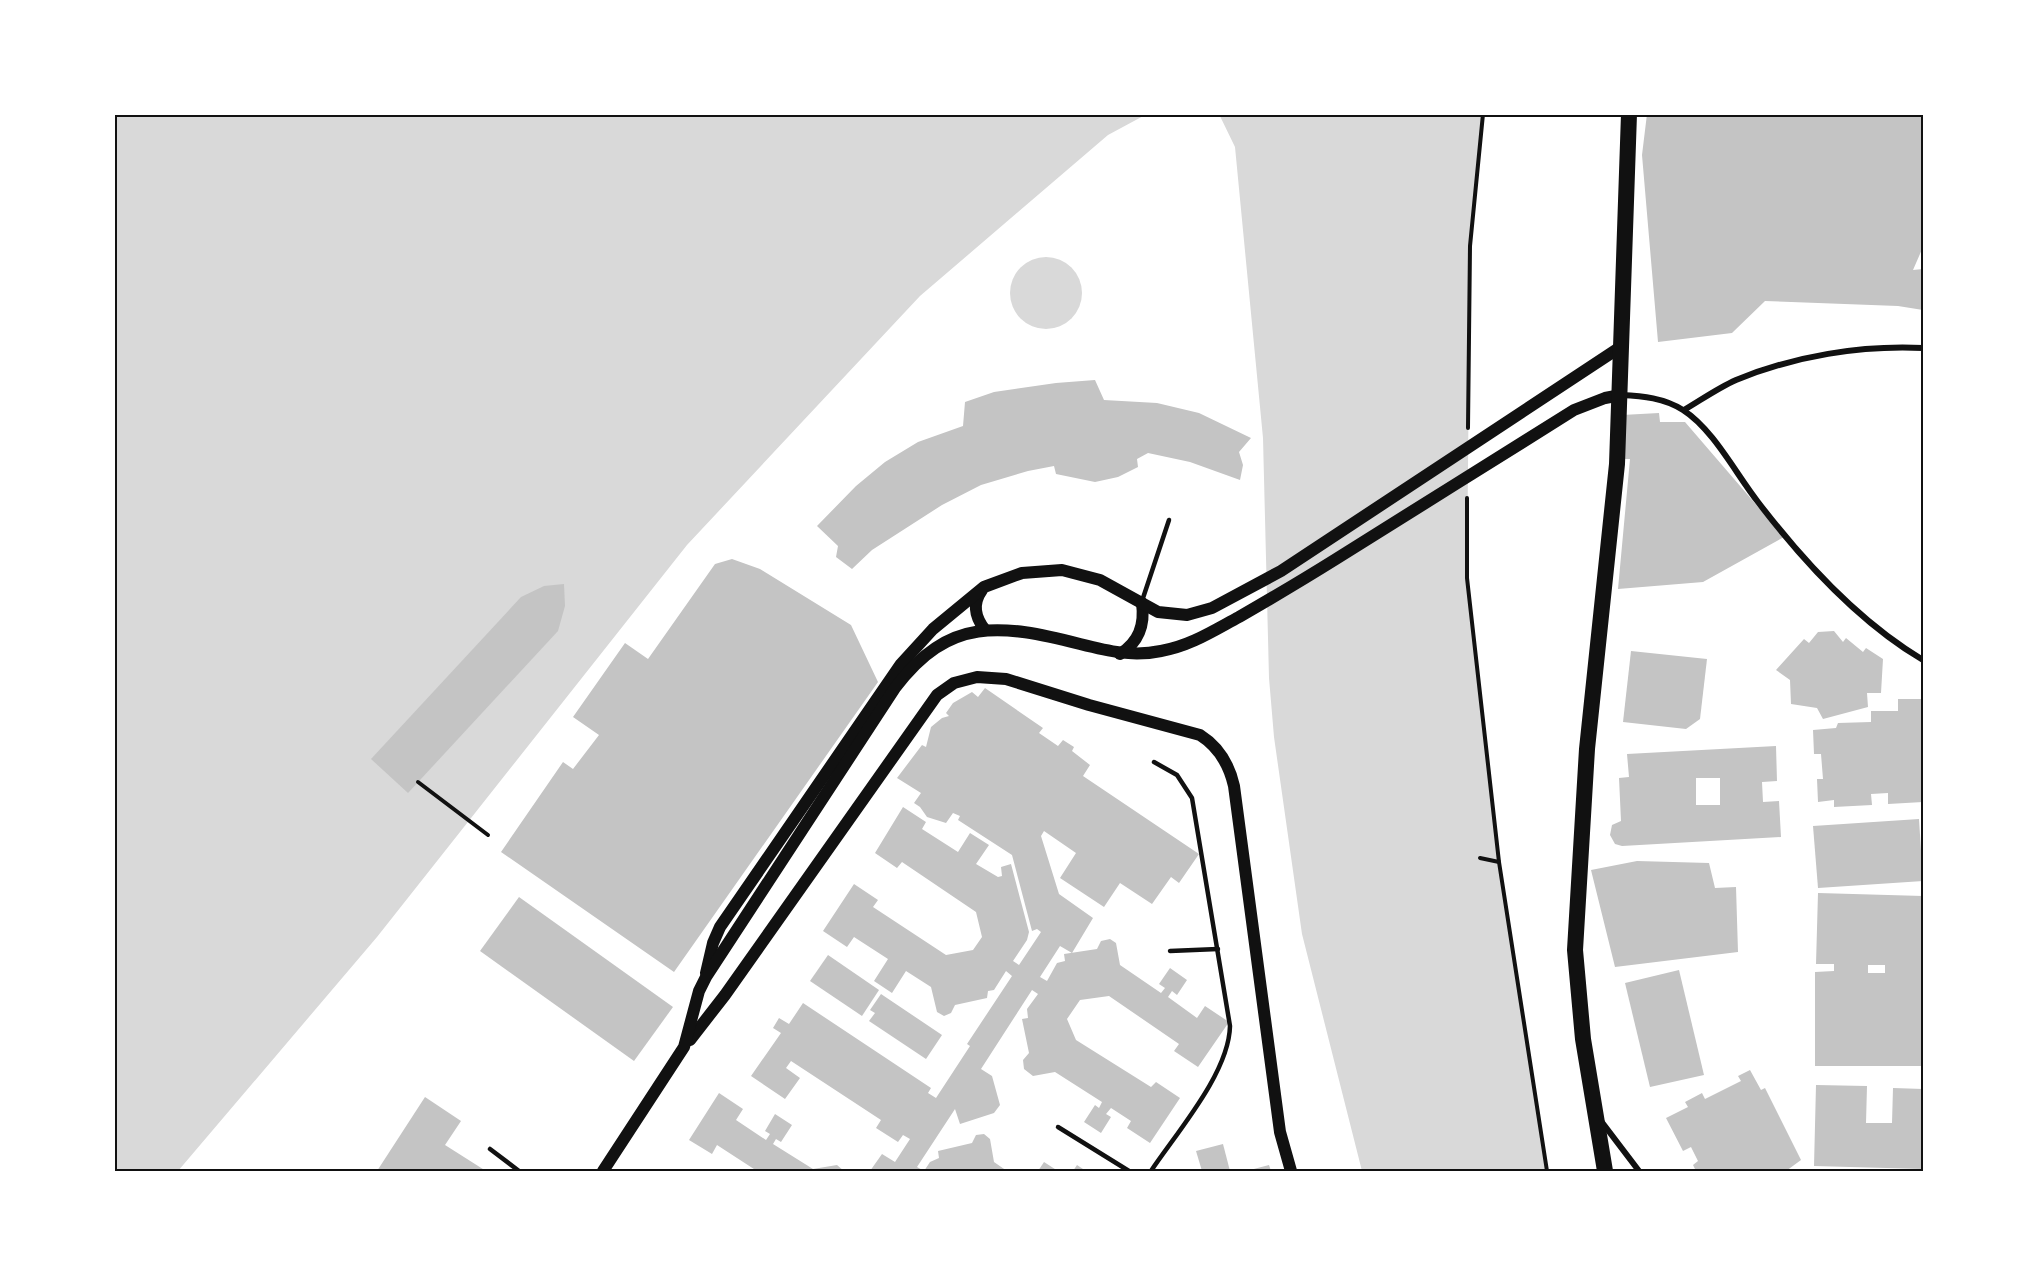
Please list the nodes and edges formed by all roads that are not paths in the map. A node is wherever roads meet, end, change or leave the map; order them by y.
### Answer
1 (1629, 114) edge
2 (1622, 346) junction
3 (1923, 348) edge
4 (1621, 395) junction
5 (1684, 410) junction
6 (1169, 520) dead end
7 (984, 587) junction
8 (1142, 603) junction
9 (985, 630) junction
10 (1120, 654) junction
11 (1923, 660) edge
12 (1154, 762) dead end
13 (1218, 949) junction
14 (1170, 951) dead end
15 (706, 977) junction
16 (684, 1047) junction
17 (1593, 1112) junction
18 (1058, 1127) dead end
19 (490, 1149) dead end
20 (519, 1171) edge
21 (603, 1171) edge
22 (1129, 1171) edge
23 (1151, 1171) edge
24 (1291, 1171) edge
25 (1605, 1171) edge
26 (1639, 1171) edge

1 - 2 highway
2 - 4 highway
2 - 8 main road
3 - 5 street
4 - 5 street
4 - 10 main road
4 - 17 highway
5 - 11 street
6 - 8 lane
7 - 8 main road
7 - 9 main road
7 - 15 main road
8 - 10 main road
9 - 10 main road
9 - 15 main road
12 - 13 lane
13 - 14 lane
13 - 23 lane
15 - 16 main road
16 - 21 main road
16 - 24 main road
17 - 25 highway
17 - 26 street
18 - 22 lane
19 - 20 lane

